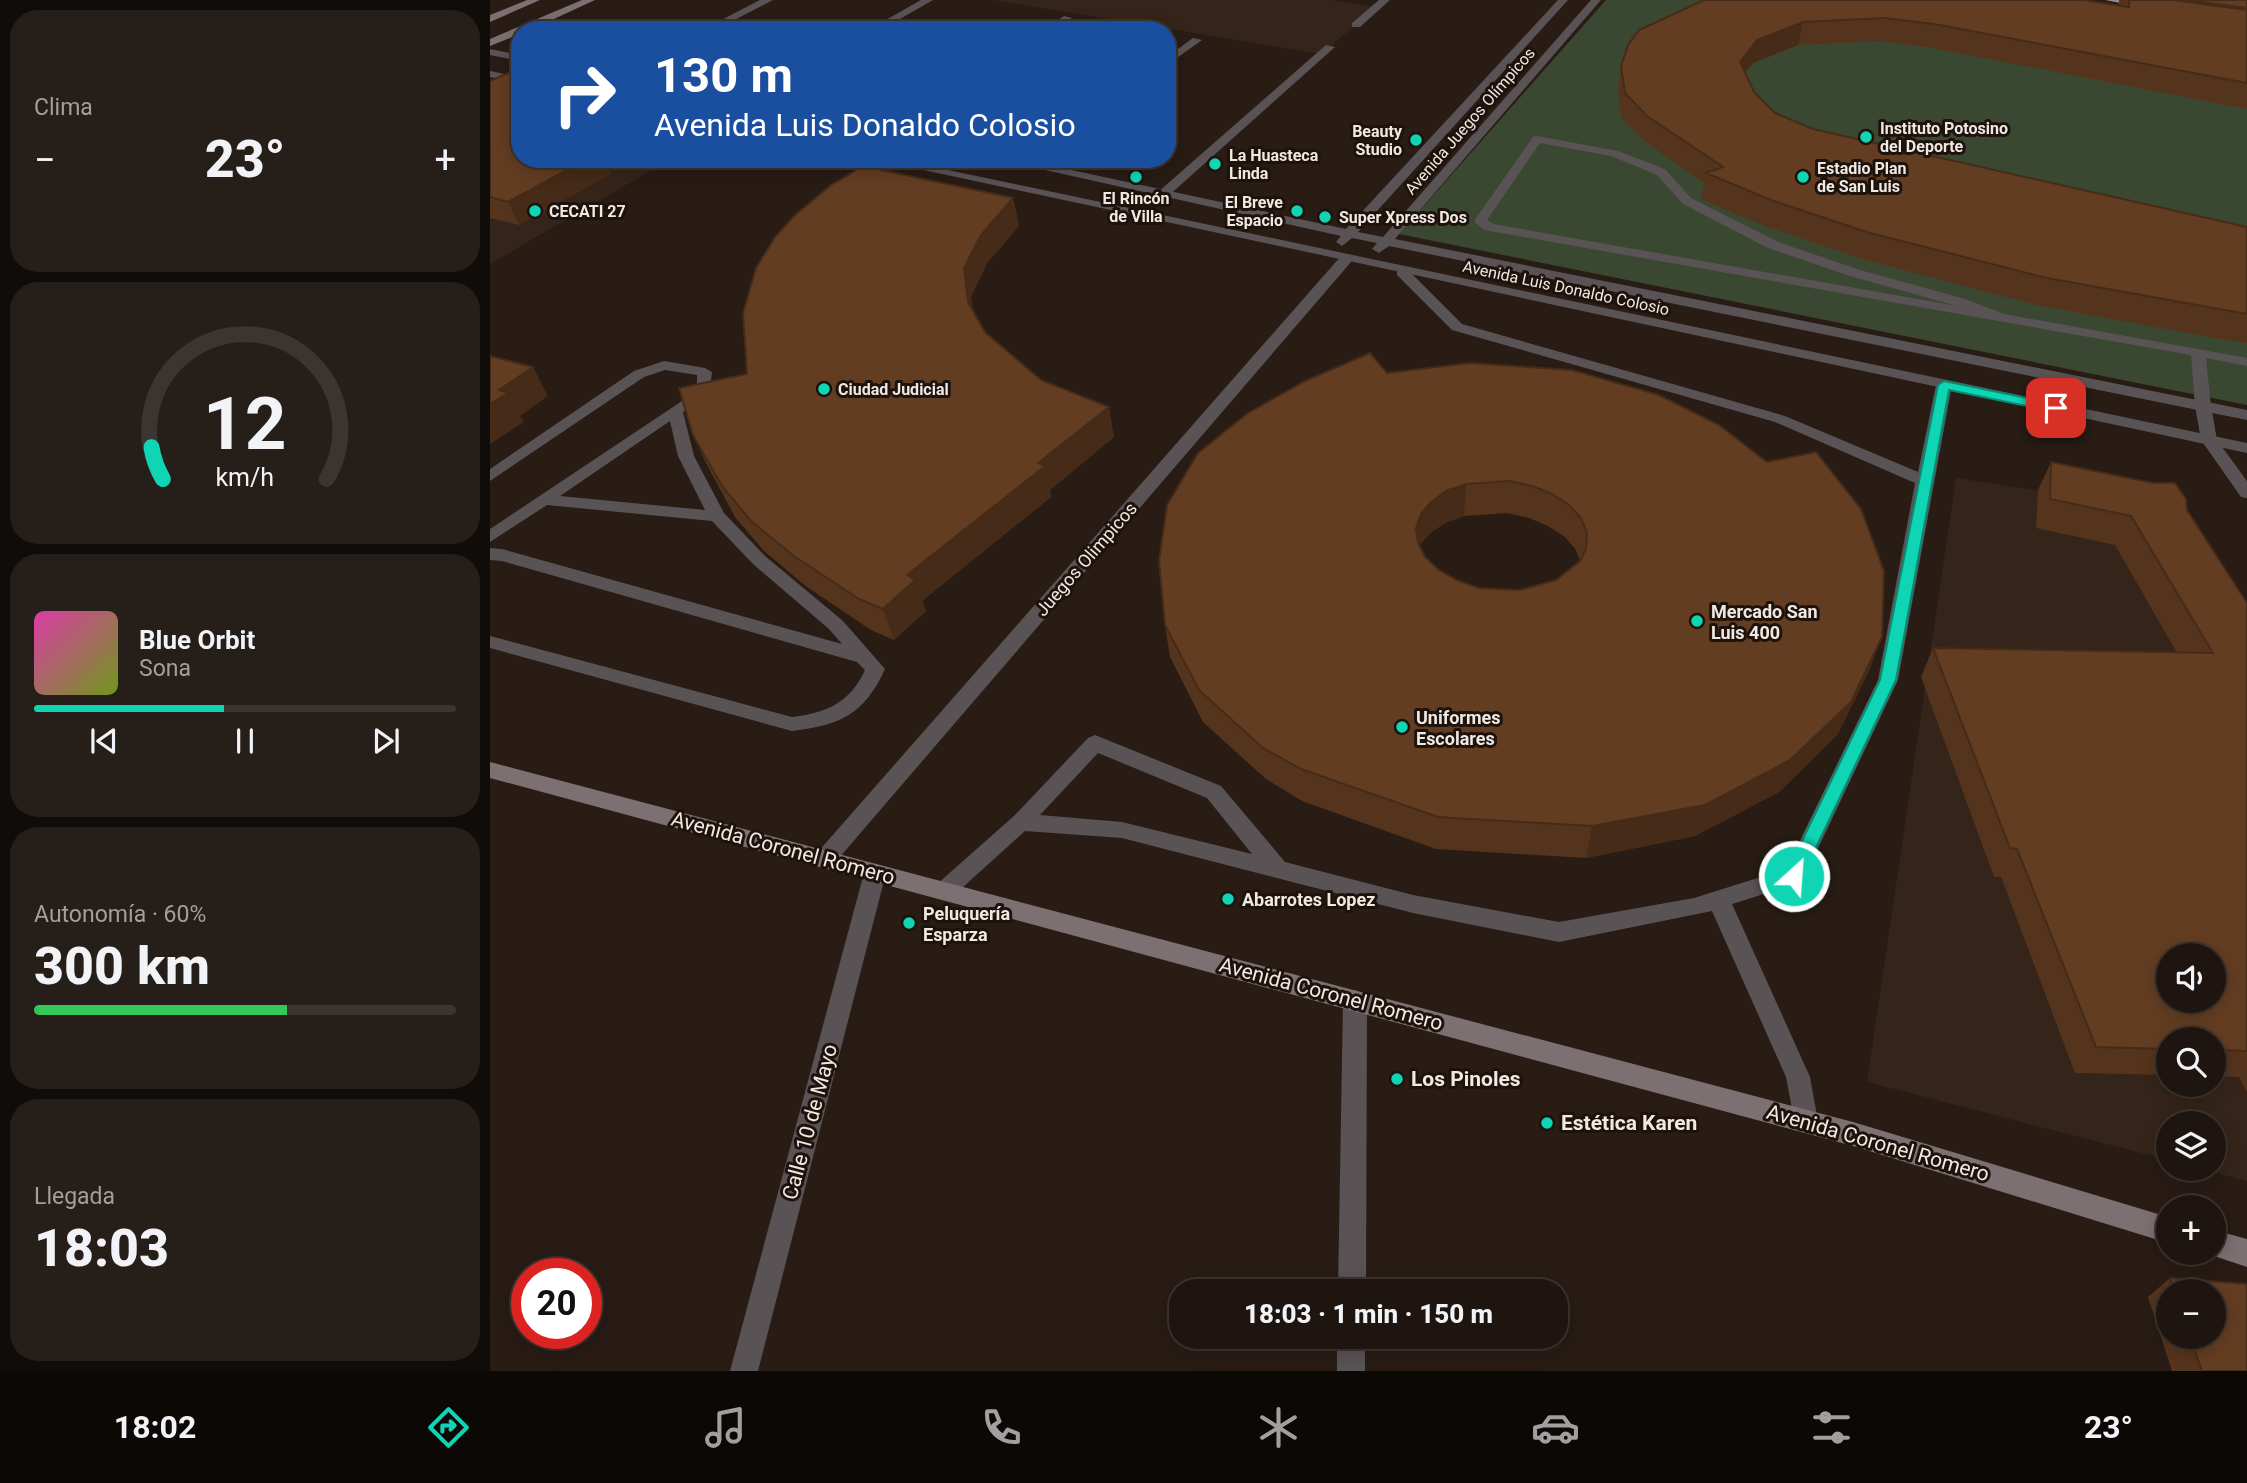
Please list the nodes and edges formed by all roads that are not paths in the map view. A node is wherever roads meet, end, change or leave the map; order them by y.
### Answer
1 (535, 0) edge
2 (590, 0) edge
3 (768, 0) edge
4 (928, 0) edge
5 (1385, 0) edge
6 (1563, 0) edge
7 (1596, 0) edge
8 (2109, 0) edge
9 (2096, 7) edge
10 (1067, 18) dead end
11 (490, 19) edge
12 (541, 21) edge
13 (725, 21) edge
14 (890, 21) edge
15 (1062, 21) edge
16 (1356, 25) dead end
17 (511, 34) edge
18 (1197, 40) dead end
19 (490, 43) edge
20 (1330, 47) dead end
21 (490, 52) edge
22 (1176, 55) edge
23 (511, 56) edge
24 (490, 74) edge
25 (511, 78) edge
26 (920, 168) edge
27 (1056, 168) edge
28 (1162, 194) junction
29 (1350, 234) junction
30 (1386, 242) junction
31 (1338, 257) junction
32 (1367, 263) junction
33 (1402, 272) junction
34 (2002, 318) junction
35 (1784, 321) junction
36 (1774, 349) junction
37 (2198, 352) junction
38 (2247, 362) edge
39 (1944, 385) junction
40 (2203, 406) junction
41 (675, 410) junction
42 (2247, 415) edge
43 (2209, 440) junction
44 (2247, 448) edge
45 (490, 476) edge
46 (1924, 481) junction
47 (2247, 493) edge
48 (544, 500) junction
49 (717, 516) junction
50 (490, 537) edge
51 (490, 554) edge
52 (490, 642) edge
53 (864, 657) junction
54 (490, 770) edge
55 (1021, 822) junction
56 (825, 859) junction
57 (1278, 870) junction
58 (875, 873) junction
59 (944, 891) junction
60 (1718, 898) junction
61 (1355, 1001) junction
62 (1805, 1121) junction
63 (2156, 1226) edge
64 (2226, 1247) edge
65 (2247, 1254) edge
66 (1352, 1279) edge
67 (1351, 1349) edge
68 (744, 1371) edge
69 (1351, 1371) edge

1 - 11 main road
2 - 12 main road
3 - 13 street
4 - 14 street
5 - 16 street
6 - 29 street, Avenida Juegos Olímpicos
7 - 30 street, Avenida Juegos Olímpicos
8 - 9 main road
10 - 15 street
17 - 19 main road
18 - 22 street
20 - 28 street
21 - 23 street
24 - 25 street
26 - 31 street, Avenida Luis Donaldo Colosio
27 - 28 street, Avenida Luis Donaldo Colosio
28 - 29 street, Avenida Luis Donaldo Colosio
29 - 30 street, Avenida Luis Donaldo Colosio
29 - 31 street, Avenida Juegos Olímpicos
30 - 32 street, Avenida Juegos Olímpicos
30 - 35 street, Avenida Luis Donaldo Colosio
31 - 32 street, Avenida Luis Donaldo Colosio
31 - 56 street, Juegos Olimpicos
32 - 33 street, Avenida Luis Donaldo Colosio
33 - 36 street, Avenida Luis Donaldo Colosio
33 - 46 street
34 - 34 street
34 - 37 street
35 - 36 street
35 - 40 street, Avenida Luis Donaldo Colosio
36 - 39 street, Avenida Luis Donaldo Colosio
37 - 38 street
37 - 40 street
39 - 43 street, Avenida Luis Donaldo Colosio
39 - 46 street
40 - 42 street, Avenida Luis Donaldo Colosio
40 - 43 street
41 - 45 street
41 - 48 street
41 - 49 street
43 - 44 street, Avenida Luis Donaldo Colosio
43 - 47 street
46 - 60 street
48 - 49 street
48 - 50 street
49 - 53 street
51 - 53 street
52 - 53 street
54 - 56 main road, Avenida Coronel Romero
55 - 57 street
55 - 57 street
55 - 59 street
56 - 58 main road, Avenida Coronel Romero
57 - 60 street
58 - 59 main road, Avenida Coronel Romero
58 - 68 street, Calle 10 de Mayo
59 - 61 main road, Avenida Coronel Romero
60 - 62 street
61 - 62 main road, Avenida Coronel Romero
61 - 66 street
62 - 63 main road, Avenida Coronel Romero
64 - 65 main road
67 - 69 street

